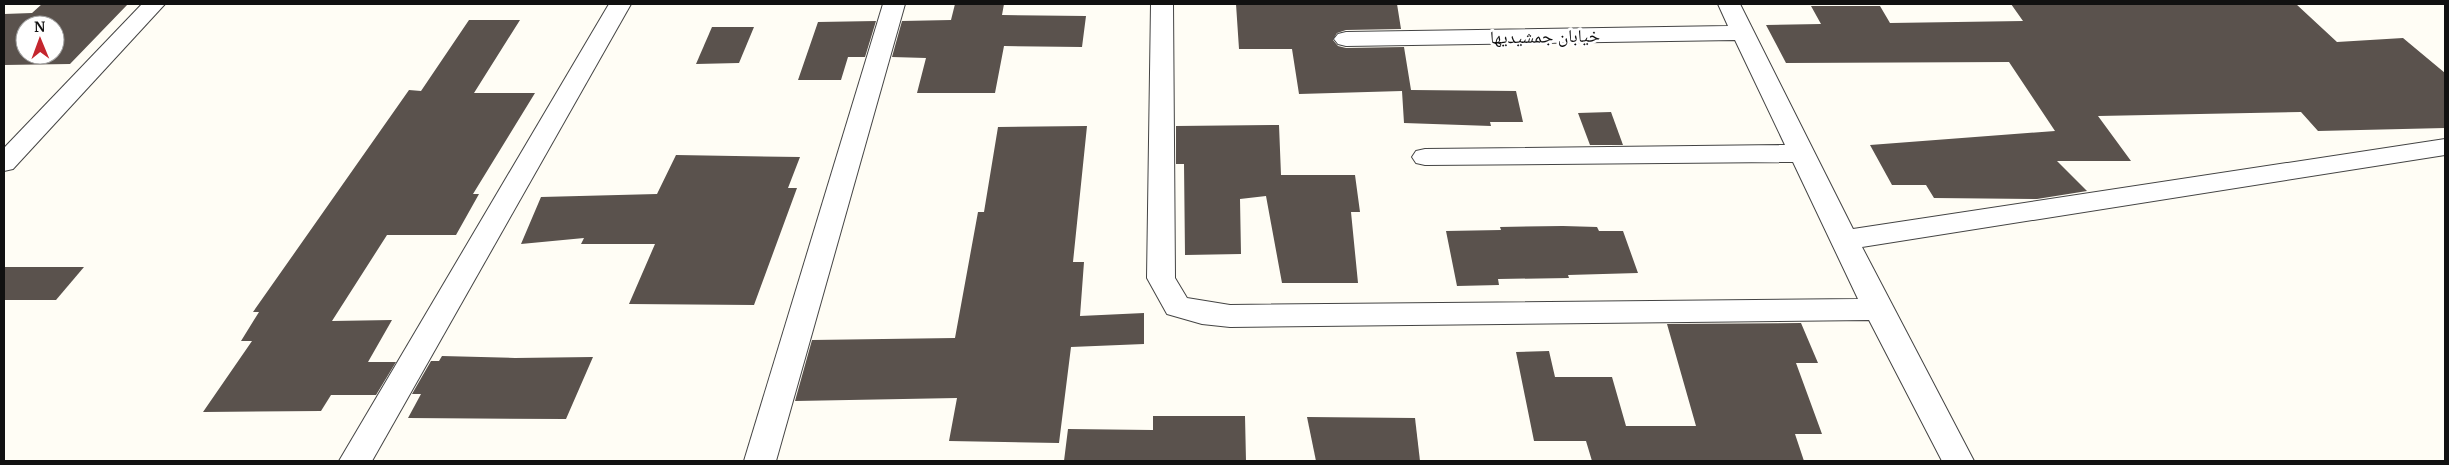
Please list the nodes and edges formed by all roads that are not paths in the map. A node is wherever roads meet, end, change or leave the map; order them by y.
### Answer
1 (154, 4) edge
2 (620, 4) edge
3 (894, 4) edge
4 (1162, 4) edge
5 (1729, 4) edge
6 (1744, 33) junction
7 (1346, 39) dead end
8 (2445, 147) edge
9 (1802, 153) junction
10 (1425, 157) dead end
11 (4, 163) edge
12 (1844, 240) junction
13 (1878, 309) junction
14 (355, 461) edge
15 (760, 461) edge
16 (1958, 461) edge

1 - 11 street
2 - 14 street
3 - 15 street
4 - 13 street
5 - 6 street
6 - 7 street, خیابان جمشیدیها
6 - 9 street
8 - 12 street
9 - 10 street
9 - 12 street
12 - 13 street
13 - 16 street

